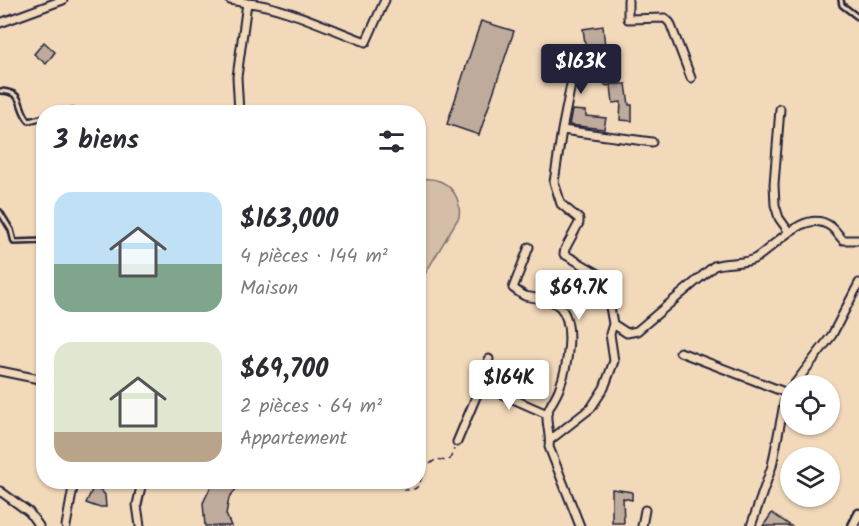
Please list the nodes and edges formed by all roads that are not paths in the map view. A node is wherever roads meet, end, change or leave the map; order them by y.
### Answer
1 (63, 0) edge
2 (230, 0) edge
3 (385, 0) edge
4 (628, 0) edge
5 (841, 0) edge
6 (247, 3) junction
7 (859, 18) edge
8 (0, 23) edge
9 (573, 59) dead end
10 (574, 69) junction
11 (692, 78) dead end
12 (608, 81) dead end
13 (0, 91) edge
14 (239, 105) edge
15 (780, 109) dead end
16 (36, 119) edge
17 (562, 130) junction
18 (652, 142) dead end
19 (0, 212) edge
20 (789, 232) junction
21 (859, 240) edge
22 (36, 241) edge
23 (529, 247) dead end
24 (859, 283) edge
25 (613, 324) junction
26 (680, 352) dead end
27 (489, 359) dead end
28 (0, 371) edge
29 (801, 375) edge
30 (36, 378) edge
31 (481, 385) junction
32 (780, 386) edge
33 (547, 414) junction
34 (780, 432) edge
35 (550, 440) junction
36 (456, 442) road end
37 (73, 489) edge
38 (140, 489) edge
39 (0, 491) edge
40 (645, 510) dead end
41 (859, 514) edge
42 (39, 526) edge
43 (66, 526) edge
44 (140, 526) edge
45 (580, 526) edge
46 (642, 526) edge
47 (752, 526) edge
48 (853, 526) edge

1 - 8 street
2 - 6 street
3 - 6 street
4 - 11 street
5 - 7 lane
6 - 14 street
9 - 10 street
10 - 12 street
10 - 17 street
13 - 16 lane
15 - 20 street
17 - 18 street
17 - 25 street
19 - 22 lane
20 - 21 street
20 - 25 street
23 - 33 street
24 - 29 street
25 - 35 street
26 - 32 street
27 - 31 street
28 - 30 street
31 - 33 street
31 - 36 street
33 - 35 street
34 - 47 street
35 - 45 street
37 - 43 street
38 - 44 street
39 - 42 street
40 - 46 street
41 - 48 street

